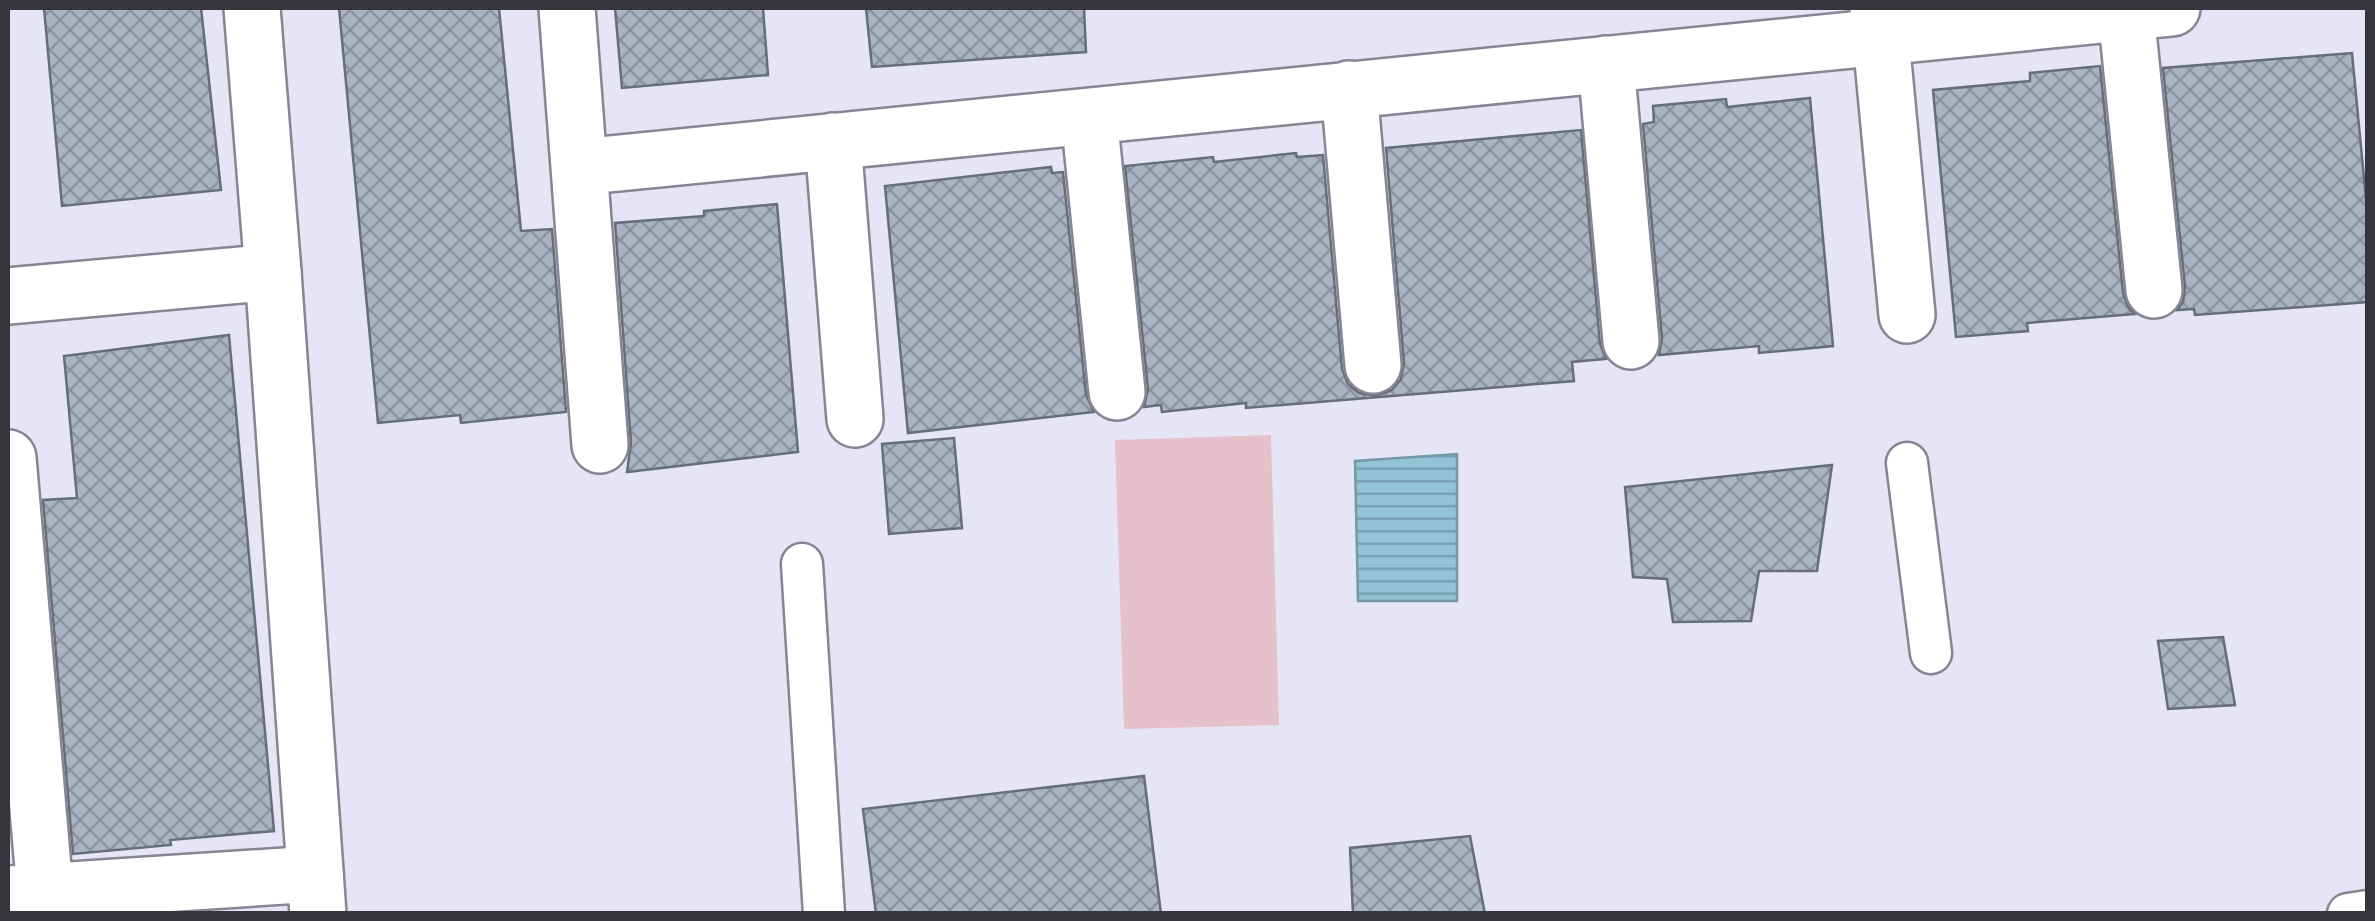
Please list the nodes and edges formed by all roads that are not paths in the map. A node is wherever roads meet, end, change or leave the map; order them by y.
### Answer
1 (252, 8) edge
2 (567, 8) edge
3 (2149, 10) edge
4 (1879, 22) edge
5 (1606, 64) junction
6 (1348, 89) junction
7 (1089, 116) junction
8 (833, 140) junction
9 (579, 166) junction
10 (273, 272) junction
11 (2154, 290) dead end
12 (8, 296) edge
13 (1907, 314) dead end
14 (1631, 341) dead end
15 (1372, 365) dead end
16 (1116, 392) dead end
17 (855, 419) dead end
18 (600, 445) dead end
19 (8, 458) edge
20 (1907, 463) dead end
21 (802, 564) dead end
22 (1930, 654) dead end
23 (26, 893) edge
24 (316, 894) edge
25 (2368, 910) edge
26 (824, 914) edge
27 (2348, 914) edge

1 - 10 street
2 - 9 street
3 - 4 street
3 - 11 street
4 - 5 street
4 - 13 street
5 - 6 street
5 - 14 street
6 - 7 street
6 - 15 street
7 - 8 street
7 - 16 street
8 - 9 street
8 - 17 street
9 - 18 street
10 - 12 street
10 - 24 street
19 - 23 street
20 - 22 lane
21 - 26 lane
23 - 24 street
25 - 27 lane

